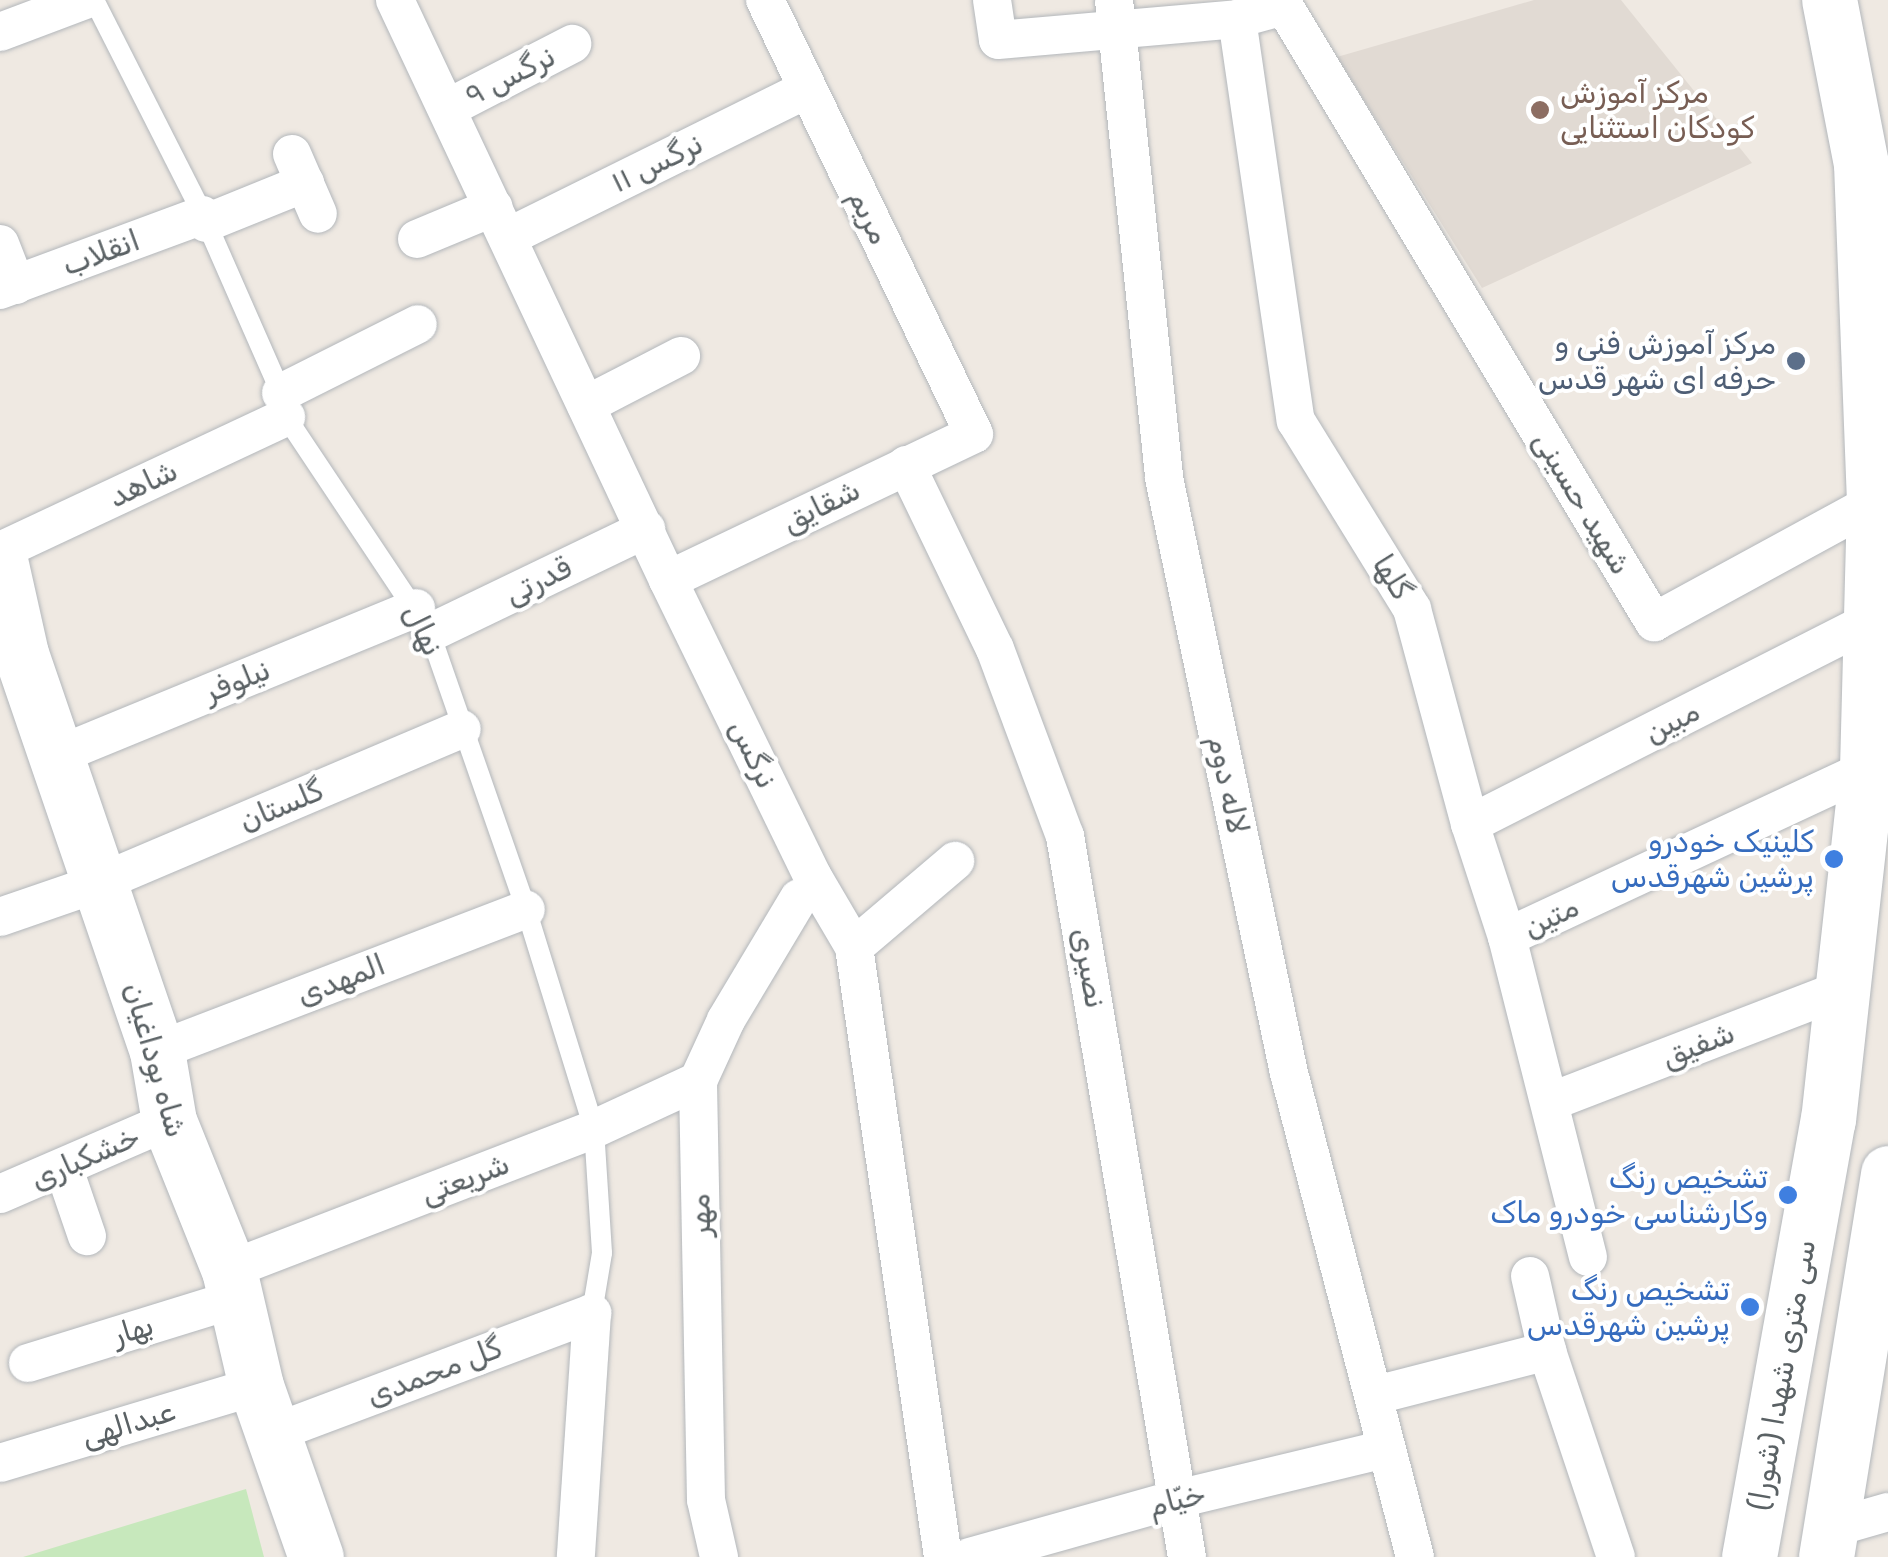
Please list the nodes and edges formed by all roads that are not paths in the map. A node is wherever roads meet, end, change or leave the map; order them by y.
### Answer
1 (85, 0) edge
2 (94, 0) edge
3 (395, 0) edge
4 (765, 0) edge
5 (992, 0) edge
6 (1829, 0) edge
7 (1116, 14) edge
8 (1238, 19) junction
9 (0, 32) edge
10 (572, 44) dead end
11 (806, 90) junction
12 (448, 108) junction
13 (305, 184) dead end
14 (204, 219) junction
15 (501, 222) junction
16 (417, 239) dead end
17 (0, 244) edge
18 (8, 287) edge
19 (418, 324) dead end
20 (681, 356) dead end
21 (284, 405) junction
22 (586, 405) junction
23 (974, 434) joint
24 (906, 465) junction
25 (1874, 502) junction
26 (646, 529) junction
27 (0, 550) edge
28 (0, 560) edge
29 (668, 580) junction
30 (1874, 619) junction
31 (423, 620) junction
32 (11, 657) edge
33 (462, 730) junction
34 (58, 755) junction
35 (1868, 769) junction
36 (1470, 824) junction
37 (955, 861) dead end
38 (99, 883) junction
39 (799, 898) dead end
40 (526, 909) junction
41 (0, 917) edge
42 (1506, 937) junction
43 (854, 947) junction
44 (1846, 988) junction
45 (157, 1051) junction
46 (698, 1082) junction
47 (1550, 1102) junction
48 (169, 1121) junction
49 (594, 1129) junction
50 (64, 1169) junction
51 (1888, 1173) edge
52 (0, 1194) edge
53 (87, 1236) dead end
54 (1588, 1257) dead end
55 (1530, 1276) dead end
56 (234, 1284) junction
57 (592, 1313) junction
58 (1547, 1351) junction
59 (28, 1363) dead end
60 (1376, 1396) junction
61 (266, 1409) junction
62 (1385, 1449) junction
63 (0, 1462) edge
64 (1177, 1499) junction
65 (1888, 1512) edge
66 (1827, 1543) edge
67 (316, 1557) edge
68 (576, 1557) edge
69 (719, 1557) edge
70 (943, 1557) edge
71 (970, 1557) edge
72 (1187, 1557) edge
73 (1415, 1557) edge
74 (1616, 1557) edge
75 (1749, 1557) edge

1 - 9 street
2 - 14 lane, نهال
3 - 12 street, نرگس
4 - 11 street, مریم
5 - 7 street
6 - 25 main road, سی متری شهدا (شورا)
7 - 8 street
7 - 60 street, لاله دوم
8 - 25 street, شهید حسینی
8 - 36 street, گلها
10 - 12 street, نرگس ۹
11 - 15 street, نرگس ۱۱
11 - 23 street, مریم
12 - 15 street, نرگس
13 - 14 street, انقلاب
14 - 18 street, انقلاب
14 - 21 lane, نهال
15 - 16 street, نرگس ۱۱
15 - 22 street, نرگس
17 - 18 street
19 - 21 street, شاهد
20 - 22 street
21 - 27 street, شاهد
21 - 31 lane, نهال
22 - 26 street, نرگس
23 - 24 street, شقایق
24 - 29 street, شقایق
24 - 64 street, نصیری
25 - 30 main road, سی متری شهدا (شورا)
26 - 29 street, نرگس
26 - 31 street, قدرتی
28 - 32 main road, شاه بوداغیان
29 - 43 street, نرگس
30 - 35 main road, سی متری شهدا (شورا)
30 - 36 street, مبین
31 - 33 lane, نهال
31 - 34 street, نیلوفر
32 - 34 main road, شاه بوداغیان
33 - 38 street, گلستان
33 - 40 lane, نهال
34 - 38 main road, شاه بوداغیان
35 - 42 street, متین
35 - 44 main road, سی متری شهدا (شورا)
36 - 42 street, گلها
37 - 43 street
38 - 41 street, گلستان
38 - 45 main road, شاه بوداغیان
39 - 46 street, مهر
40 - 45 street, المهدی
40 - 49 lane, نهال
42 - 47 street, گلها
43 - 70 street, نرگس
44 - 47 street, شفیق
44 - 75 main road, سی متری شهدا (شورا)
45 - 48 main road, شاه بوداغیان
46 - 49 street, شریعتی
46 - 69 street, مهر
47 - 54 street, گلها
48 - 50 street, خشکباری
48 - 56 main road, شاه بوداغیان
49 - 56 street, شریعتی
49 - 57 lane, نهال
50 - 52 street, خشکباری
50 - 53 street
51 - 66 main road
55 - 58 street
56 - 59 street, بهار
56 - 61 main road, شاه بوداغیان
57 - 61 street, گل محمدی
57 - 68 street
58 - 60 street
58 - 74 street
60 - 62 street, لاله دوم
61 - 63 street, عبدالهی
61 - 67 main road, شاه بوداغیان
62 - 64 street, خیّام
62 - 73 street, لاله دوم
64 - 71 street, خیّام
64 - 72 street, نصیری
65 - 66 street

